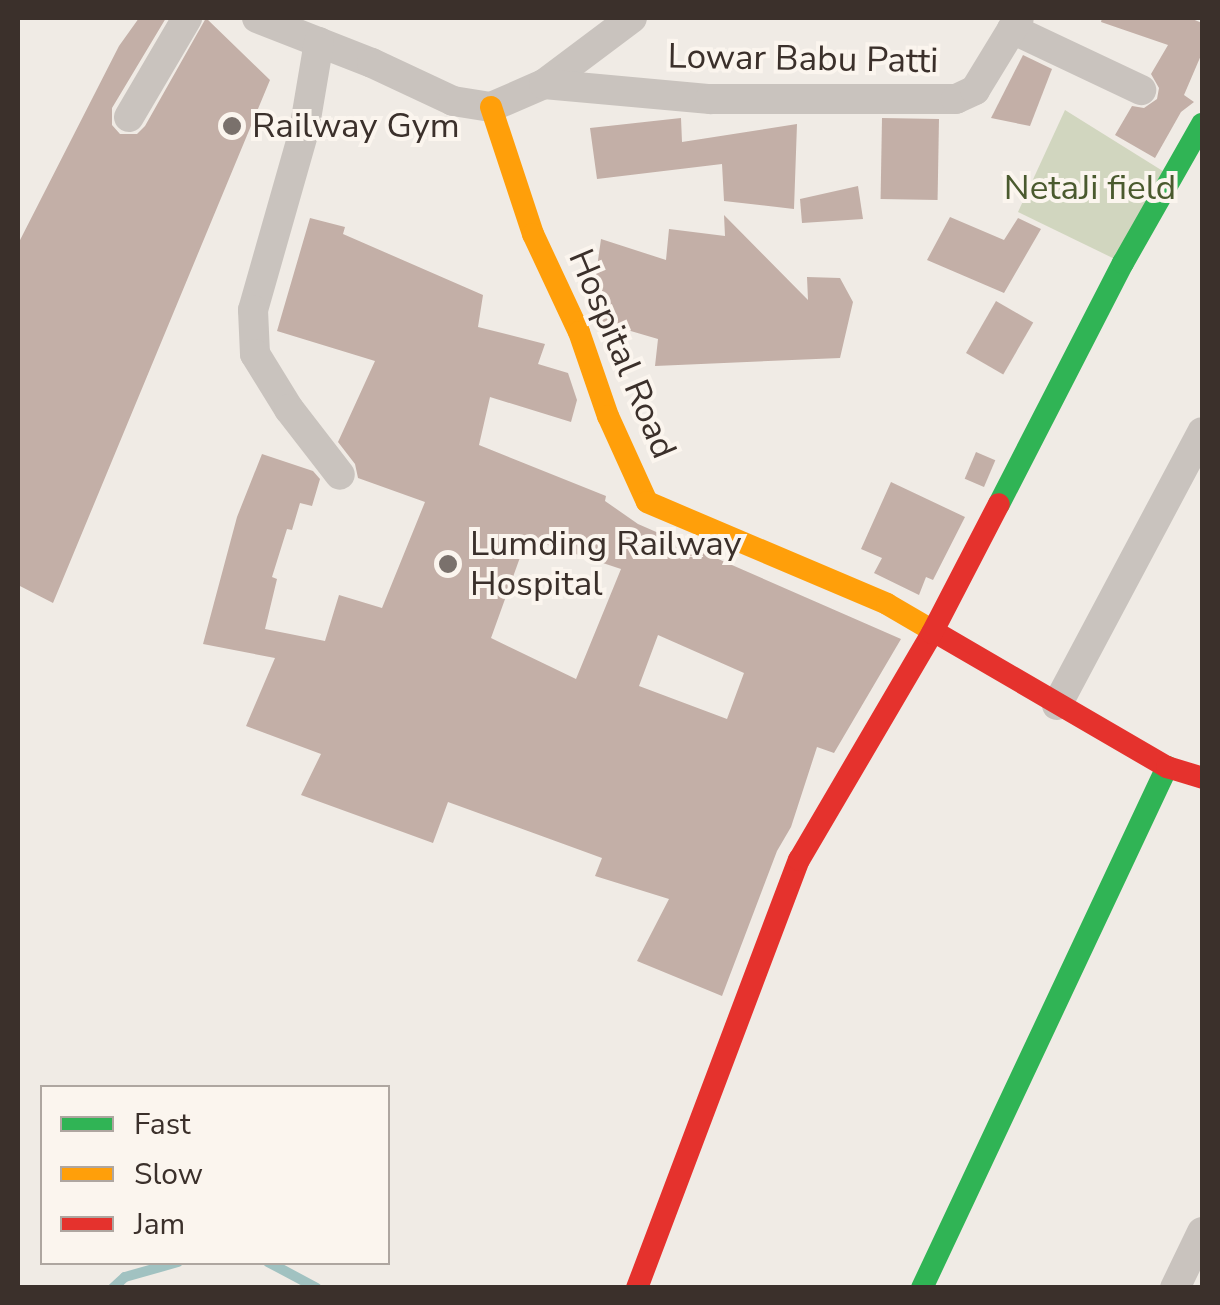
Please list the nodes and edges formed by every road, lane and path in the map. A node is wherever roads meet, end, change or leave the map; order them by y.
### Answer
1 (187, 18) edge
2 (256, 18) edge
3 (632, 18) edge
4 (1016, 23) edge
5 (319, 42) junction
6 (544, 84) junction
7 (1141, 90) dead end
8 (492, 107) junction
9 (129, 117) dead end
10 (1202, 124) edge
11 (1202, 432) edge
12 (340, 475) dead end
13 (932, 632) junction
14 (1057, 705) junction
15 (1167, 767) junction
16 (1202, 778) edge
17 (1202, 1232) edge
18 (637, 1288) edge
19 (922, 1288) edge
20 (1175, 1288) edge

1 - 9 street
2 - 5 street
3 - 6 street
4 - 6 street, Lowar Babu Patti
4 - 7 street
5 - 8 street
5 - 12 street
6 - 8 street
8 - 13 street, Hospital Road
10 - 13 street
11 - 14 street
13 - 14 street, Hospital Road
13 - 18 street
14 - 15 street, Hospital Road
15 - 16 street, Hospital Road
15 - 19 street
17 - 20 street

